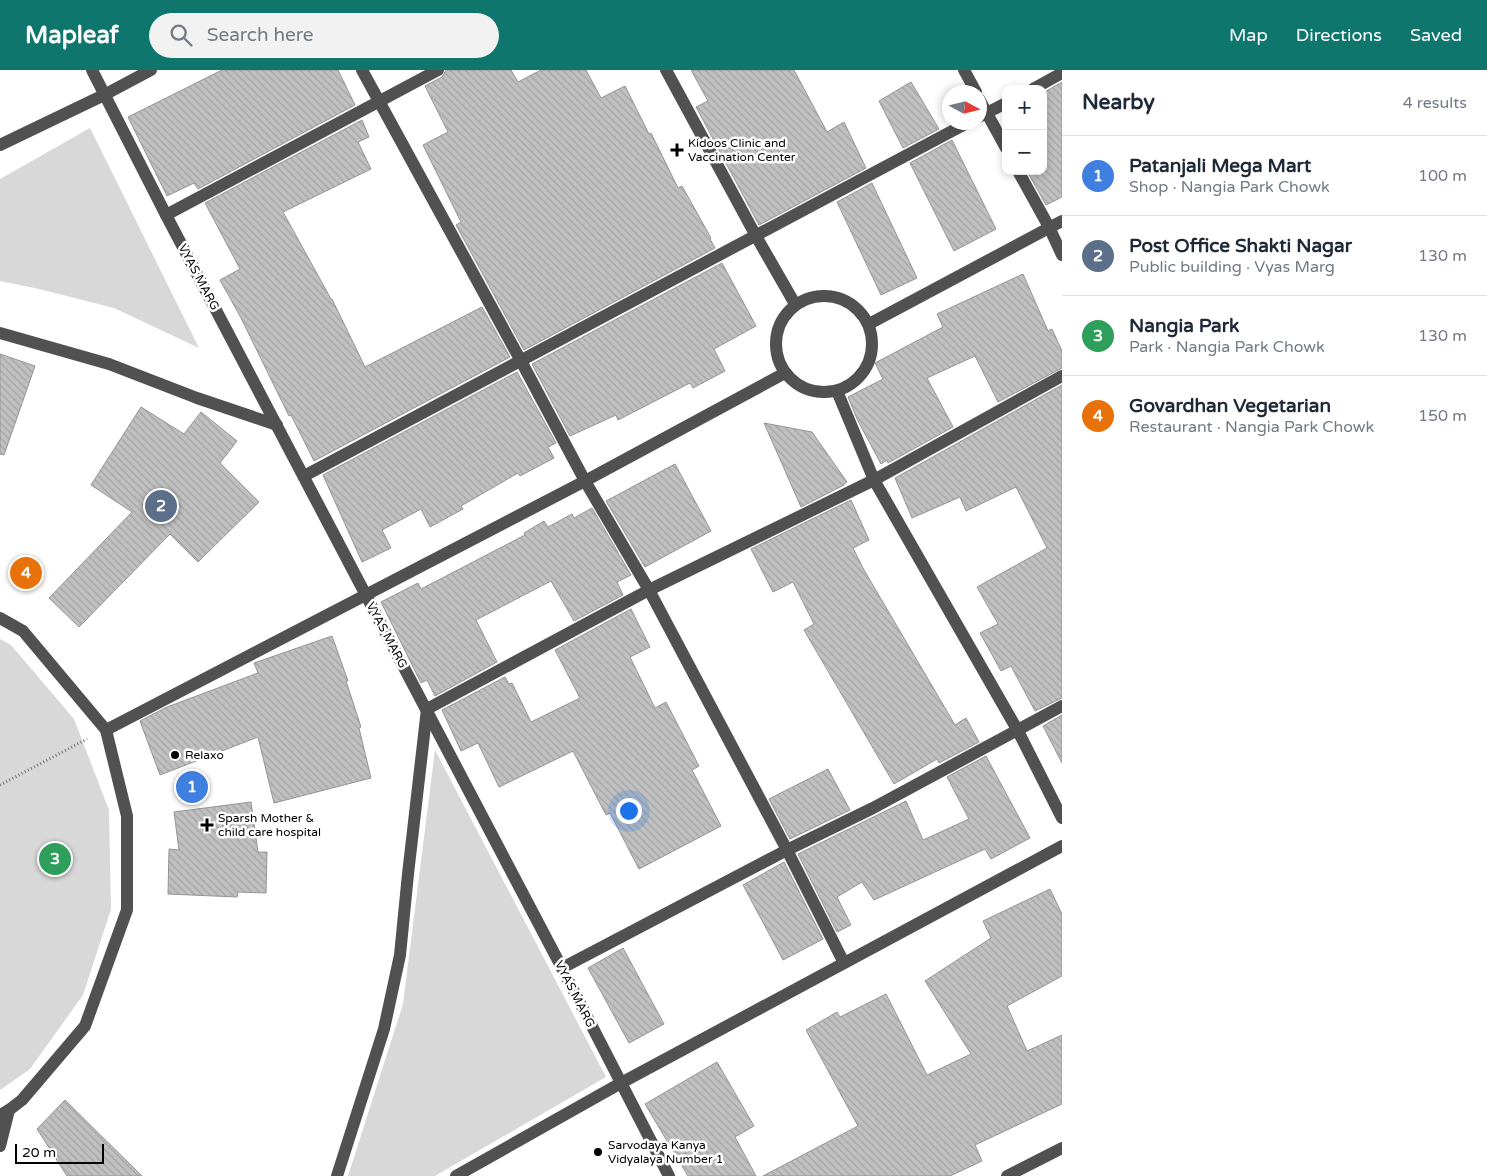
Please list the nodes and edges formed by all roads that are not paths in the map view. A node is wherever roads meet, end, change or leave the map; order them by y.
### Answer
1 (92, 70) edge
2 (151, 70) edge
3 (362, 70) edge
4 (438, 70) edge
5 (666, 70) edge
6 (964, 70) edge
7 (1062, 73) edge
8 (972, 85) edge
9 (1040, 85) edge
10 (104, 94) junction
11 (378, 101) junction
12 (1002, 105) edge
13 (987, 113) edge
14 (987, 121) edge
15 (955, 130) edge
16 (1002, 142) edge
17 (0, 145) edge
18 (1020, 175) edge
19 (166, 216) junction
20 (1062, 221) edge
21 (1049, 227) junction
22 (756, 236) junction
23 (1062, 255) edge
24 (795, 304) junction
25 (869, 324) junction
26 (0, 333) edge
27 (522, 360) junction
28 (785, 373) junction
29 (1062, 376) edge
30 (837, 391) junction
31 (277, 425) junction
32 (304, 476) junction
33 (874, 480) junction
34 (584, 481) junction
35 (648, 590) junction
36 (366, 595) junction
37 (0, 618) edge
38 (1062, 706) edge
39 (427, 709) junction
40 (106, 730) junction
41 (1018, 731) junction
42 (1062, 818) edge
43 (1062, 846) edge
44 (787, 850) junction
45 (844, 963) junction
46 (562, 968) junction
47 (621, 1083) junction
48 (5, 1112) edge
49 (0, 1146) edge
50 (1062, 1148) edge
51 (337, 1176) edge
52 (456, 1176) edge
53 (669, 1176) edge
54 (1007, 1176) edge

1 - 10 street, VYAS MARG
2 - 10 street
3 - 11 street
4 - 11 street
5 - 22 street
6 - 8 street
7 - 9 street
10 - 17 street
10 - 19 street, VYAS MARG
11 - 19 street
11 - 27 street
12 - 13 street
14 - 16 street
15 - 22 street
18 - 21 street
19 - 31 street, VYAS MARG
20 - 21 street
21 - 23 street
21 - 25 street
22 - 24 street
22 - 27 street
24 - 25 street
24 - 28 street
25 - 30 street
26 - 31 street
27 - 32 street
27 - 34 street
28 - 30 street
28 - 34 street
29 - 33 street
30 - 33 street
31 - 32 street, VYAS MARG
32 - 36 street, VYAS MARG
33 - 35 street
33 - 41 street
34 - 35 street
34 - 36 street
35 - 39 street
35 - 44 street
36 - 39 street, VYAS MARG
36 - 40 street
37 - 40 street
38 - 41 street
39 - 46 street, VYAS MARG
39 - 51 street
40 - 48 street
41 - 42 street
41 - 44 street
43 - 45 street
44 - 45 street
44 - 46 street
45 - 47 street
46 - 47 street, VYAS MARG
47 - 52 street
47 - 53 street, VYAS MARG
48 - 49 street
50 - 54 street

